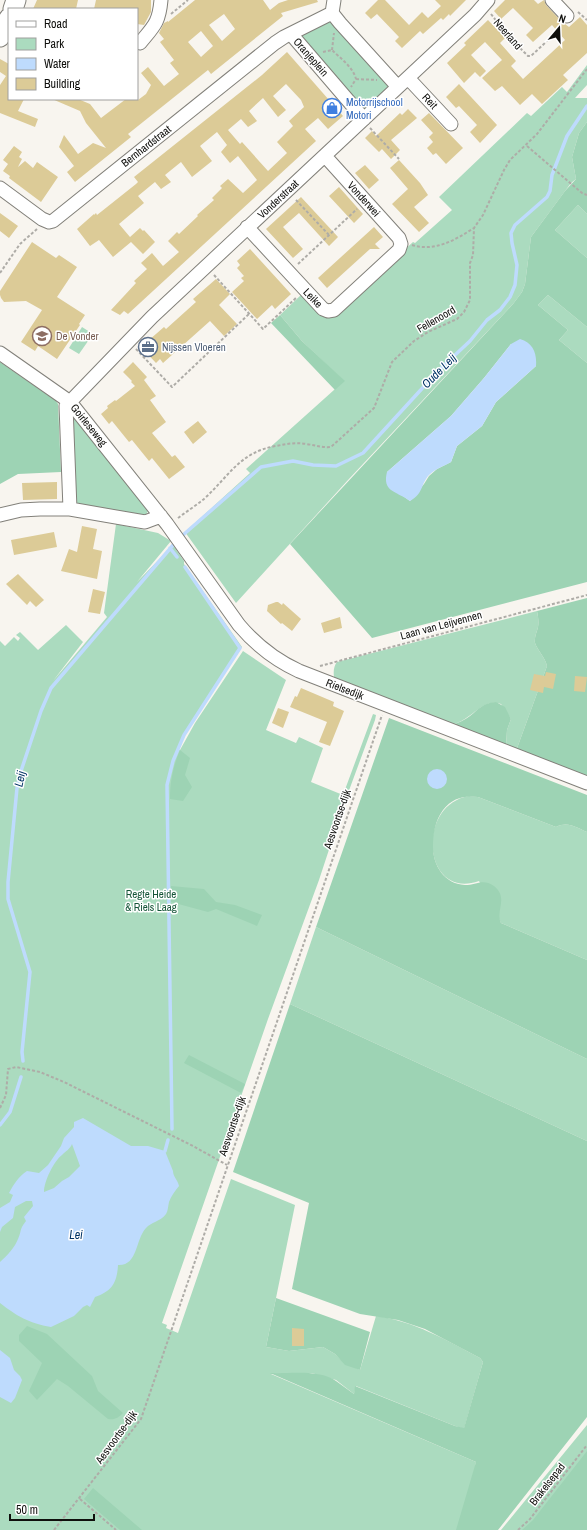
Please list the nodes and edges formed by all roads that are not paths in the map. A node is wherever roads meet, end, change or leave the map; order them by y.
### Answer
1 (161, 0) edge
2 (552, 0) edge
3 (486, 3) edge
4 (333, 6) edge
5 (567, 16) road end
6 (8, 20) edge
7 (291, 34) junction
8 (0, 37) edge
9 (140, 44) dead end
10 (408, 78) junction
11 (394, 82) junction
12 (364, 119) junction
13 (451, 124) dead end
14 (325, 156) junction
15 (0, 188) edge
16 (247, 227) junction
17 (401, 244) joint
18 (0, 353) edge
19 (70, 402) junction
20 (70, 509) junction
21 (0, 515) edge
22 (164, 520) junction
23 (587, 783) edge

1 - 9 street
2 - 5 street
3 - 10 street, Vonderstraat
4 - 7 street, Oranjeplein
4 - 11 street, Oranjeplein
6 - 8 street
7 - 12 street, Oranjeplein
7 - 15 street, Bernhardstraat
10 - 11 street, Vonderstraat
10 - 13 street, Reit
11 - 12 street, Vonderstraat
12 - 14 street, Vonderstraat
14 - 16 street, Vonderstraat
14 - 17 street, Vonderwei
16 - 17 street, Leike
16 - 19 street, Vonderstraat
18 - 19 street, Goirleseweg
19 - 20 street
19 - 22 street, Goirleseweg
20 - 21 street
20 - 22 street
22 - 23 street, Rielsedijk

